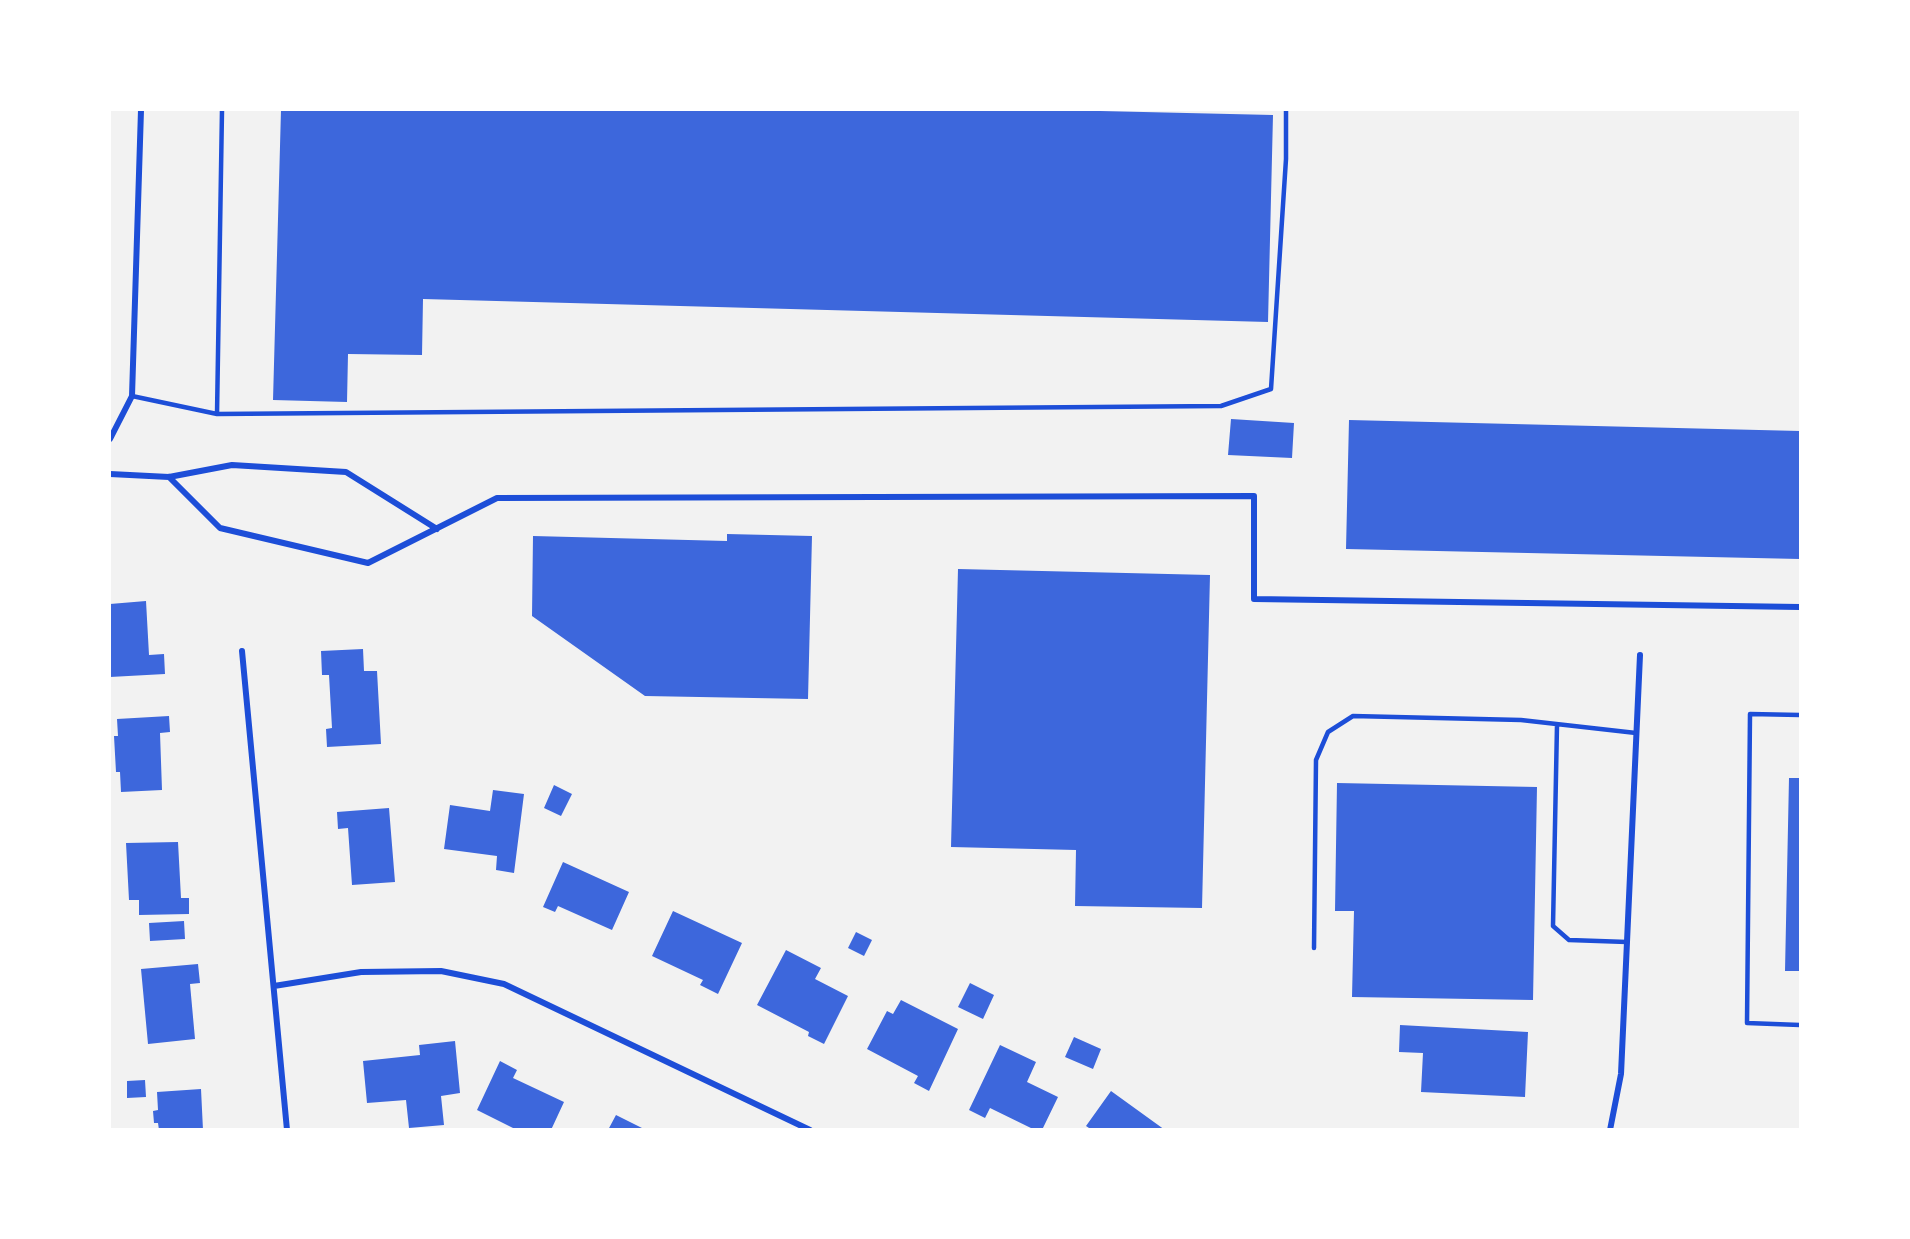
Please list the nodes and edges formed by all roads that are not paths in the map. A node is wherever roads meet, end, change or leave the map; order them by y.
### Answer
1 (141, 110) edge
2 (222, 110) edge
3 (1286, 110) edge
4 (132, 396) junction
5 (217, 414) junction
6 (110, 439) edge
7 (110, 474) edge
8 (169, 477) junction
9 (437, 529) junction
10 (1800, 607) edge
11 (242, 651) dead end
12 (1640, 655) dead end
13 (1800, 715) edge
14 (1557, 725) junction
15 (1636, 733) junction
16 (1627, 942) junction
17 (1314, 948) dead end
18 (274, 986) junction
19 (1800, 1025) edge
20 (287, 1130) edge
21 (810, 1130) edge
22 (1610, 1130) edge

1 - 4 street
2 - 5 lane
3 - 5 lane
4 - 5 lane
4 - 6 street
7 - 8 street
8 - 9 street
8 - 9 street
9 - 10 street
11 - 18 street
12 - 15 street
13 - 19 lane
14 - 15 lane
14 - 16 lane
14 - 17 lane
15 - 16 street
16 - 22 street
18 - 20 street
18 - 21 street

